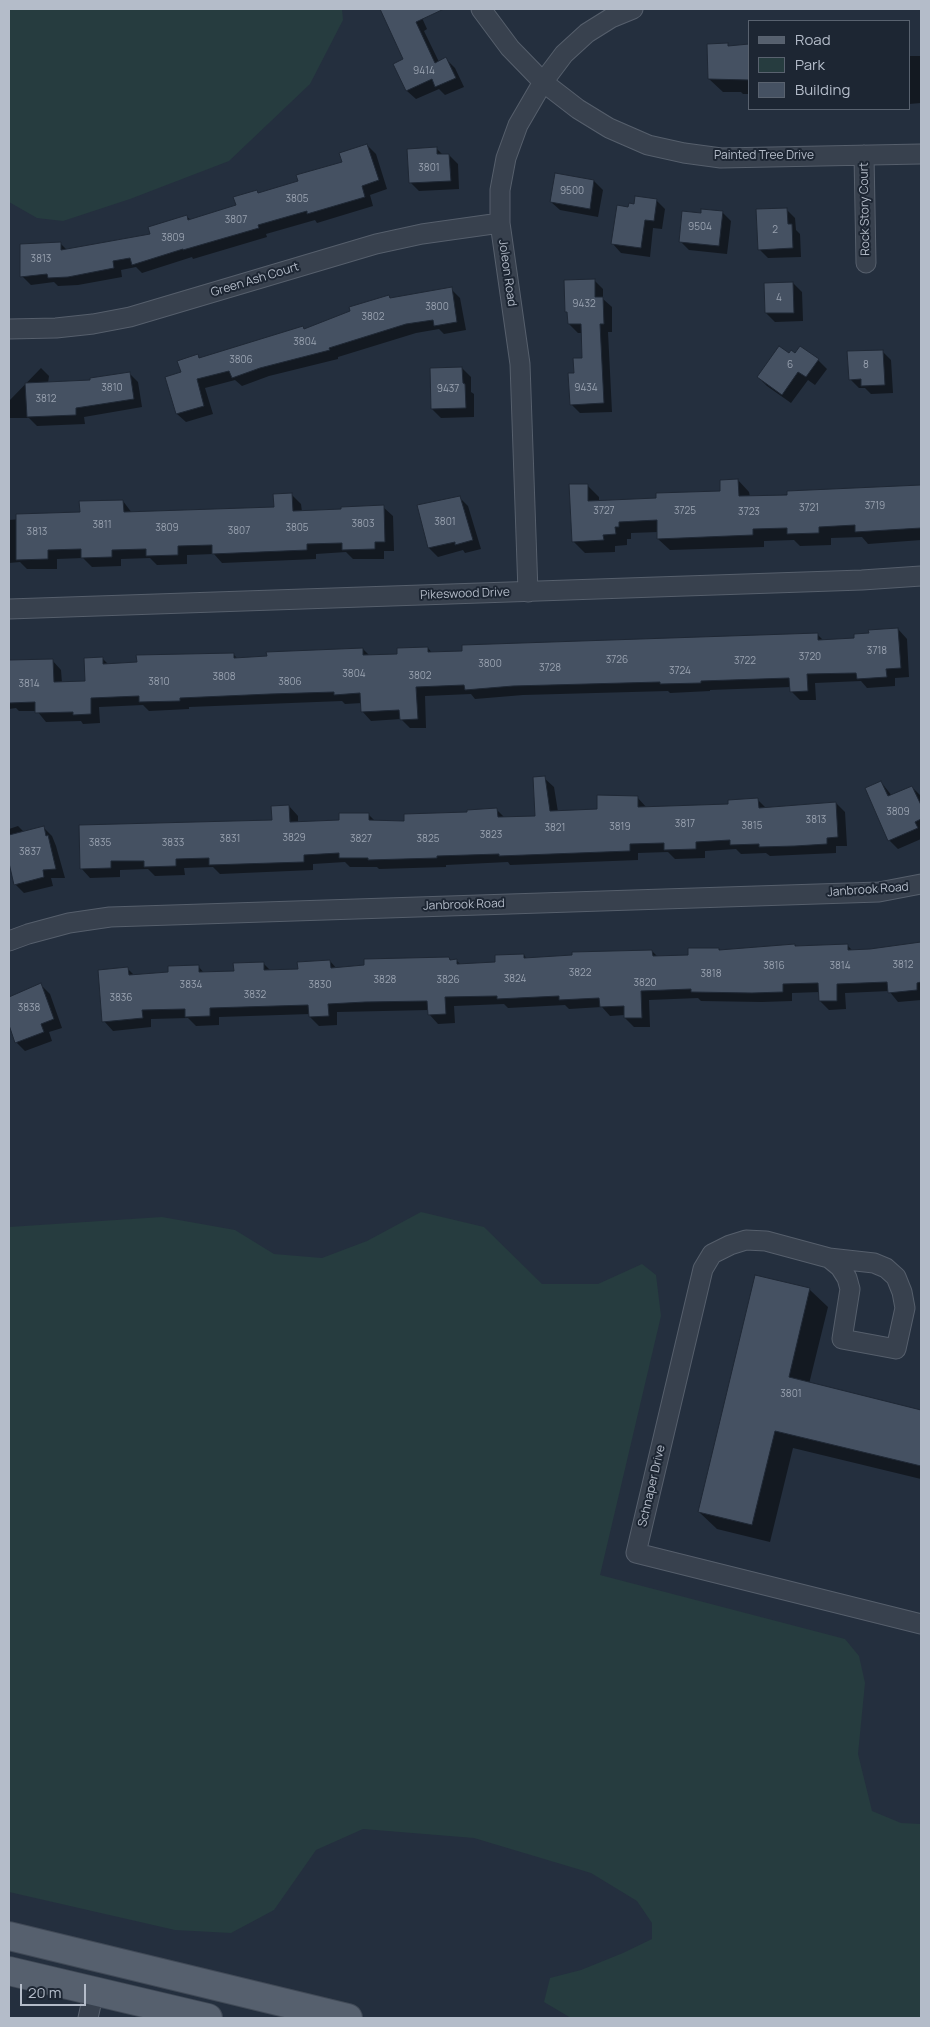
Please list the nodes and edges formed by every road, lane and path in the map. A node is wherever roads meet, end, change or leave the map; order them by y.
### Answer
1 (481, 9) edge
2 (633, 9) edge
3 (543, 82) junction
4 (921, 154) edge
5 (864, 155) junction
6 (500, 223) junction
7 (866, 263) dead end
8 (9, 329) edge
9 (921, 576) edge
10 (528, 592) junction
11 (9, 609) edge
12 (921, 884) edge
13 (9, 941) edge
14 (829, 1258) junction
15 (921, 1624) edge
16 (9, 1936) edge
17 (9, 1971) edge
18 (94, 1991) junction
19 (88, 2018) edge
20 (208, 2018) edge
21 (348, 2018) edge

1 - 3 street, Painted Tree Drive
2 - 3 street, Joleon Road
3 - 5 street, Painted Tree Drive
3 - 6 street, Joleon Road
4 - 5 street, Painted Tree Drive
5 - 7 street, Rock Story Court
6 - 8 street, Green Ash Court
6 - 10 street, Joleon Road
9 - 10 street, Pikeswood Drive
10 - 11 street, Pikeswood Drive
12 - 13 street, Janbrook Road
14 - 14 street, Schnaper Drive
14 - 15 street, Schnaper Drive
16 - 21 main road
17 - 18 main road
18 - 19 street
18 - 20 main road

